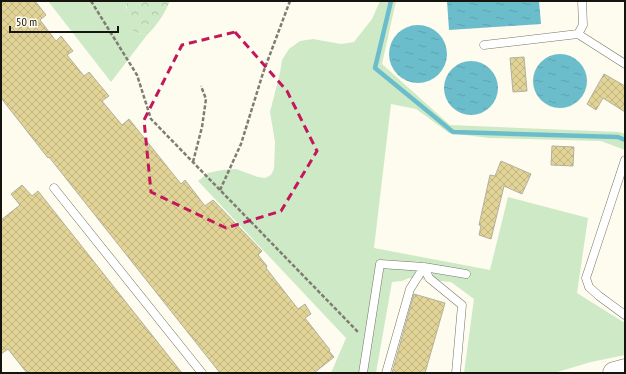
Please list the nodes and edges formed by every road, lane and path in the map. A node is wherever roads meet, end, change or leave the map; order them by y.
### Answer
1 (91, 1) edge
2 (290, 1) edge
3 (582, 1) edge
4 (578, 34) junction
5 (484, 45) dead end
6 (625, 64) edge
7 (201, 86) dead end
8 (625, 160) edge
9 (192, 162) junction
10 (54, 188) dead end
11 (220, 190) junction
12 (424, 268) junction
13 (466, 274) dead end
14 (625, 314) edge
15 (367, 341) junction
16 (625, 370) edge
17 (202, 373) edge
18 (363, 373) edge
19 (386, 373) edge
20 (456, 373) edge
21 (614, 373) edge

1 - 9 path
2 - 11 path
3 - 4 lane
4 - 5 lane
4 - 6 lane
7 - 9 path
8 - 14 lane
9 - 11 path
10 - 17 lane
11 - 15 path
12 - 13 lane
12 - 15 lane
12 - 19 lane
12 - 20 lane
15 - 18 lane
16 - 21 street

